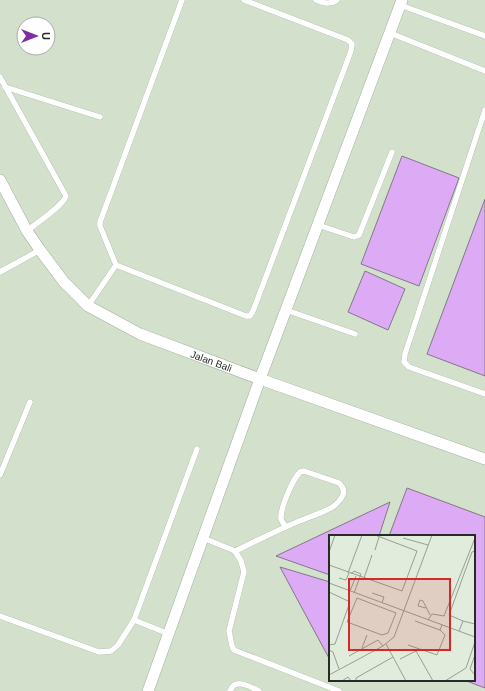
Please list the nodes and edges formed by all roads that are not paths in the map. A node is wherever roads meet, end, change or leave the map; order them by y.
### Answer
1 (182, 0) edge
2 (244, 0) edge
3 (316, 0) edge
4 (337, 0) edge
5 (401, 2) edge
6 (390, 33) junction
7 (485, 36) edge
8 (485, 71) edge
9 (0, 77) edge
10 (5, 87) junction
11 (485, 110) edge
12 (100, 118) dead end
13 (392, 152) dead end
14 (0, 180) edge
15 (318, 225) junction
16 (27, 231) junction
17 (35, 253) junction
18 (116, 264) junction
19 (0, 272) edge
20 (88, 306) junction
21 (286, 310) junction
22 (355, 334) dead end
23 (260, 379) junction
24 (485, 394) edge
25 (30, 402) dead end
26 (197, 449) dead end
27 (485, 459) edge
28 (0, 475) edge
29 (286, 527) junction
30 (203, 538) junction
31 (235, 551) junction
32 (0, 616) edge
33 (134, 620) junction
34 (169, 634) junction
35 (148, 691) edge
36 (230, 691) edge
37 (259, 691) edge
38 (339, 691) edge

1 - 18 lane
2 - 18 lane
3 - 4 lane
5 - 6 street
5 - 7 lane
6 - 8 lane
6 - 15 street
9 - 10 lane
10 - 12 lane
10 - 16 lane
11 - 24 lane
13 - 15 lane
14 - 16 street, Jalan Bali
15 - 21 street
16 - 17 street, Jalan Bali
17 - 19 lane
17 - 20 street, Jalan Bali
18 - 20 lane
20 - 23 street, Jalan Bali
21 - 22 lane
21 - 23 street
23 - 27 street, Jalan Bali
23 - 30 street
25 - 28 lane
26 - 33 lane
29 - 29 lane
29 - 31 lane
30 - 31 lane
30 - 34 street
31 - 38 lane
32 - 33 lane
33 - 34 lane
34 - 35 street
36 - 37 lane

